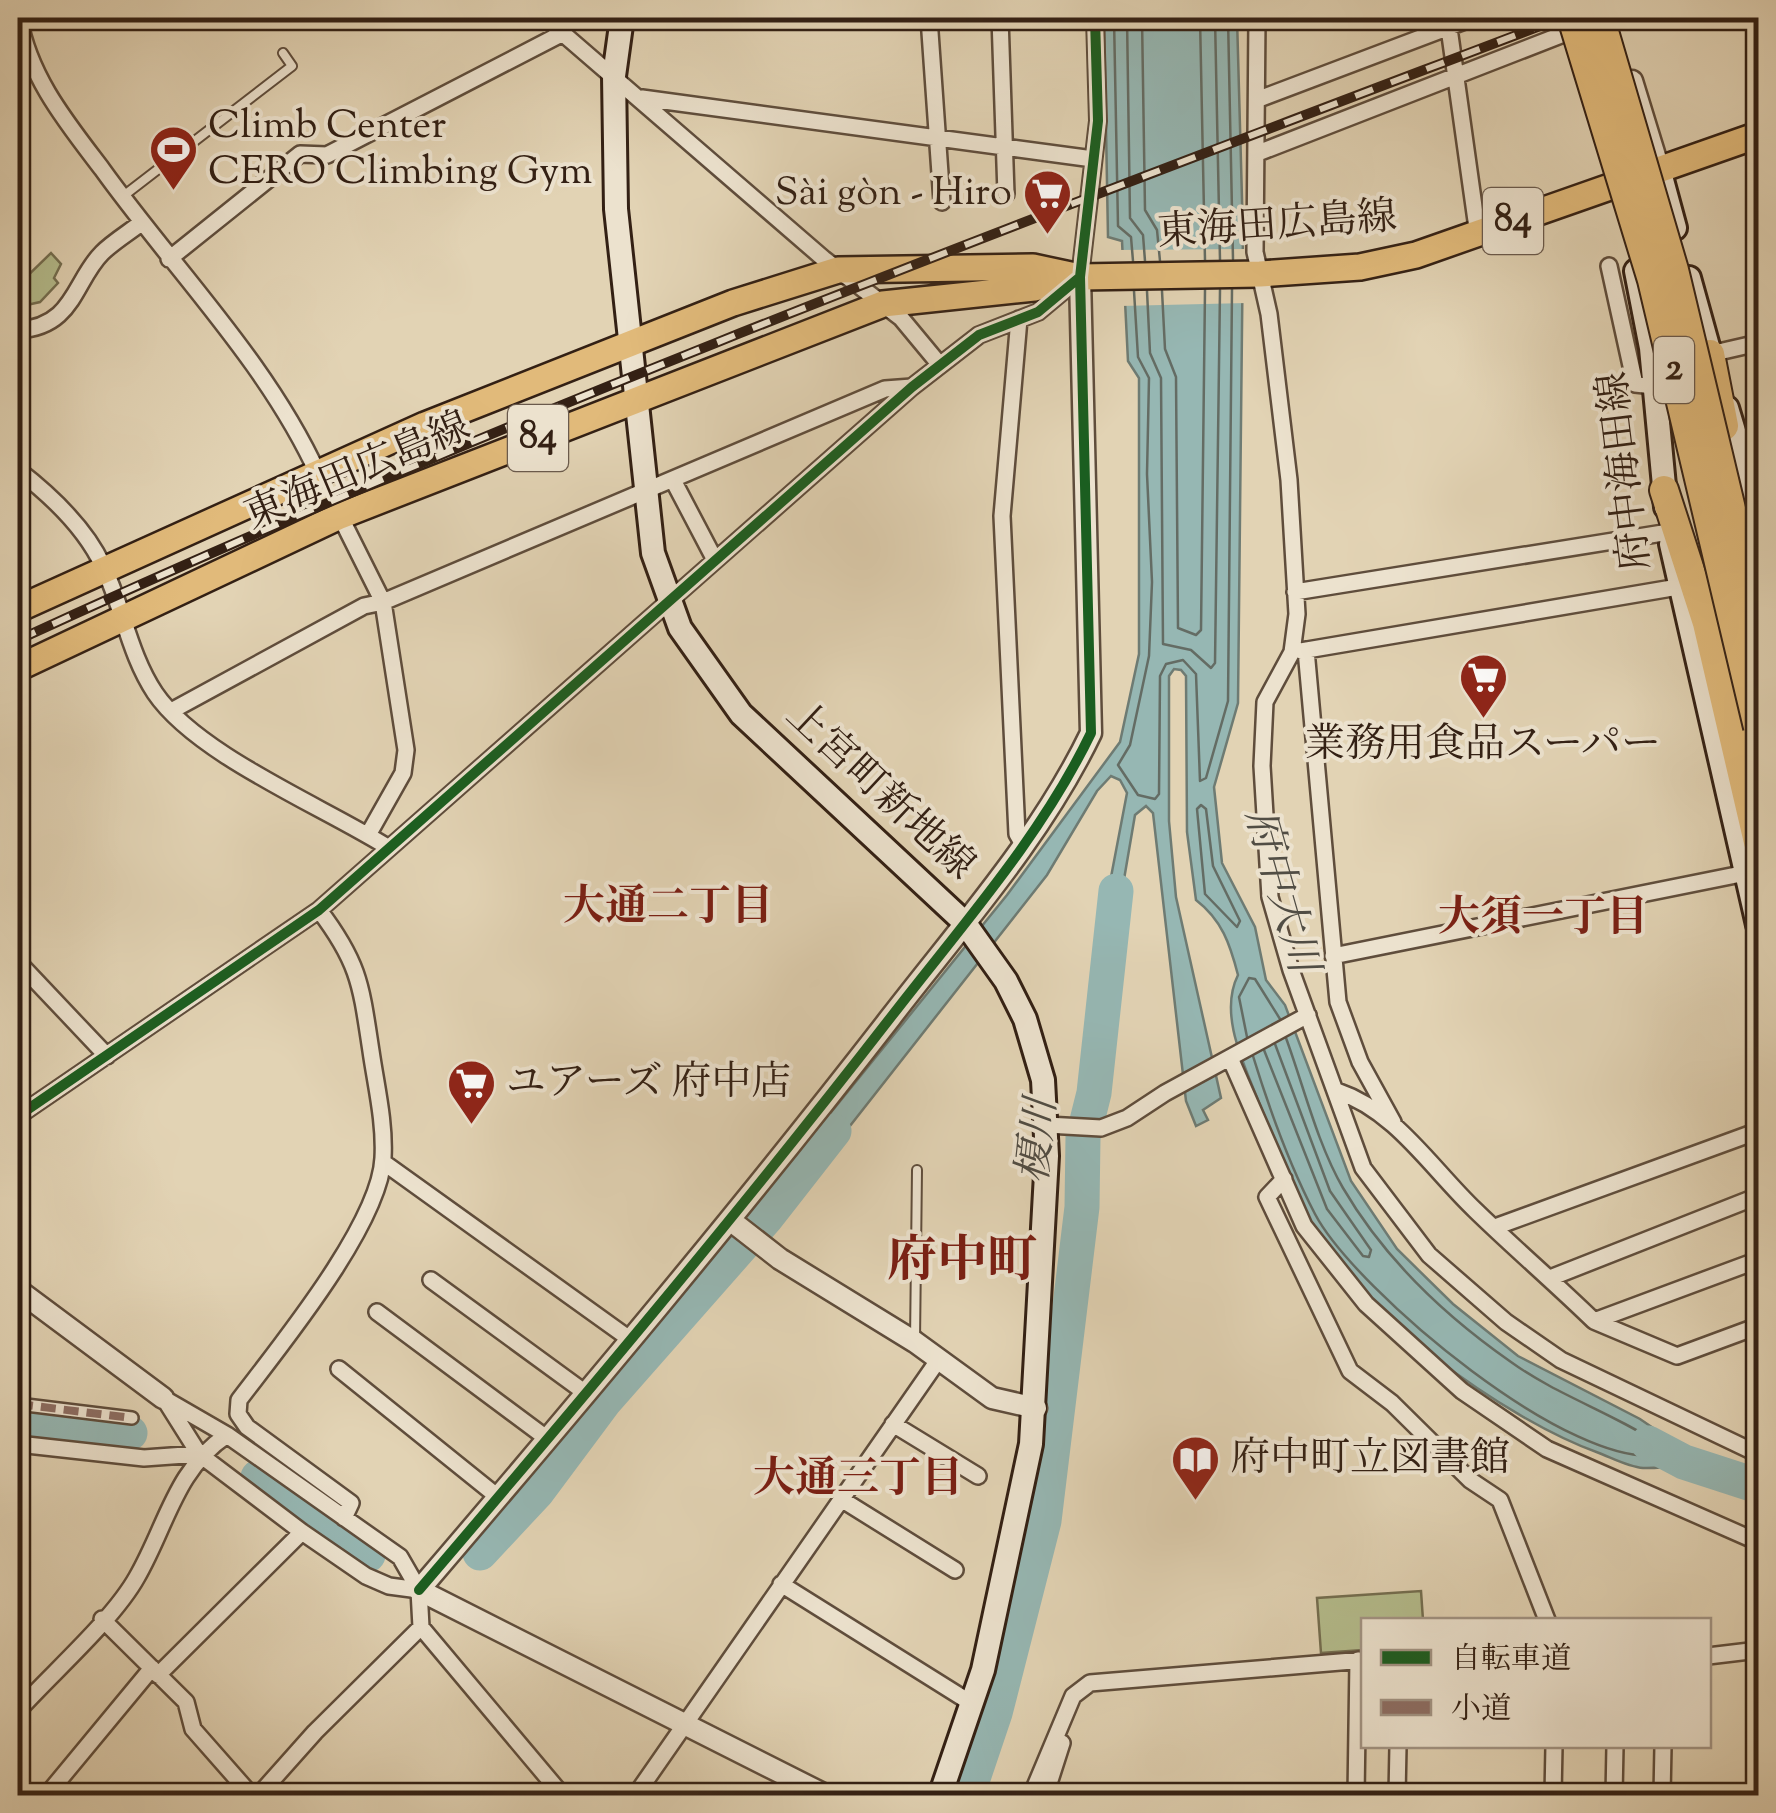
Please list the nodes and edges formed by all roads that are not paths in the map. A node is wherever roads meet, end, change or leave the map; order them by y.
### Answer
1 (19, 18) edge
2 (545, 18) edge
3 (622, 18) edge
4 (929, 18) edge
5 (1000, 18) edge
6 (1095, 18) edge
7 (1257, 18) edge
8 (1473, 18) edge
9 (1606, 18) edge
10 (1449, 22) edge
11 (1566, 22) edge
12 (563, 33) junction
13 (283, 53) dead end
14 (614, 76) junction
15 (1454, 77) junction
16 (639, 98) junction
17 (1259, 99) junction
18 (1758, 135) edge
19 (938, 138) junction
20 (1004, 147) junction
21 (1258, 153) junction
22 (1094, 159) junction
23 (1660, 169) junction
24 (1614, 183) junction
25 (1006, 194) dead end
26 (122, 197) junction
27 (942, 202) dead end
28 (140, 223) junction
29 (1478, 234) junction
30 (169, 259) junction
31 (1609, 266) dead end
32 (838, 270) junction
33 (1254, 275) junction
34 (1080, 277) junction
35 (882, 304) junction
36 (1019, 319) junction
37 (18, 330) edge
38 (631, 342) junction
39 (1758, 343) edge
40 (1710, 354) junction
41 (940, 365) junction
42 (1654, 386) junction
43 (912, 387) junction
44 (635, 400) junction
45 (18, 470) edge
46 (318, 474) junction
47 (674, 482) junction
48 (1664, 490) junction
49 (646, 492) junction
50 (1758, 511) edge
51 (340, 516) junction
52 (1669, 532) junction
53 (715, 560) junction
54 (105, 569) junction
55 (1758, 578) edge
56 (1678, 587) junction
57 (1295, 592) junction
58 (668, 600) junction
59 (383, 602) junction
60 (18, 609) edge
61 (123, 618) junction
62 (1758, 622) edge
63 (1299, 651) junction
64 (18, 668) edge
65 (173, 710) junction
66 (1758, 727) edge
67 (368, 835) junction
68 (1758, 842) edge
69 (1024, 846) junction
70 (389, 848) junction
71 (1746, 873) junction
72 (318, 910) junction
73 (1758, 925) edge
74 (968, 929) junction
75 (1333, 956) junction
76 (18, 962) edge
77 (1302, 1018) junction
78 (107, 1056) junction
79 (1234, 1056) junction
80 (1337, 1091) junction
81 (18, 1116) edge
82 (1058, 1125) junction
83 (1396, 1126) junction
84 (1758, 1131) edge
85 (383, 1162) junction
86 (918, 1170) dead end
87 (1284, 1179) junction
88 (1758, 1196) edge
89 (730, 1220) junction
90 (1495, 1227) junction
91 (1758, 1260) edge
92 (1550, 1278) junction
93 (431, 1280) dead end
94 (18, 1290) edge
95 (377, 1312) dead end
96 (1594, 1321) junction
97 (1758, 1326) edge
98 (631, 1340) junction
99 (914, 1342) junction
100 (938, 1359) junction
101 (338, 1369) dead end
102 (587, 1394) junction
103 (163, 1398) junction
104 (18, 1404) edge
105 (1036, 1408) junction
106 (132, 1418) dead end
107 (893, 1424) junction
108 (227, 1435) junction
109 (550, 1440) junction
110 (18, 1444) edge
111 (199, 1454) junction
112 (1758, 1454) edge
113 (978, 1476) dead end
114 (498, 1497) junction
115 (841, 1499) junction
116 (344, 1518) junction
117 (302, 1532) junction
118 (1758, 1542) edge
119 (956, 1570) dead end
120 (782, 1584) junction
121 (418, 1590) junction
122 (102, 1618) junction
123 (1546, 1618) edge
124 (421, 1627) junction
125 (1758, 1650) edge
126 (1711, 1656) edge
127 (1360, 1660) edge
128 (155, 1672) junction
129 (972, 1703) junction
130 (18, 1711) edge
131 (684, 1723) junction
132 (1058, 1732) junction
133 (1398, 1748) edge
134 (1554, 1748) edge
135 (1615, 1748) edge
136 (1663, 1748) edge
137 (46, 1796) edge
138 (255, 1796) edge
139 (563, 1796) edge
140 (636, 1796) edge
141 (827, 1796) edge
142 (940, 1796) edge
143 (1031, 1796) edge
144 (1045, 1796) edge
145 (1356, 1796) edge
146 (1397, 1796) edge
147 (1554, 1796) edge
148 (1614, 1796) edge
149 (1662, 1796) edge

1 - 26 street
2 - 12 street
3 - 14 main road, 上宮町新地線
4 - 19 street
5 - 20 street
6 - 22 street
7 - 17 street
8 - 10 street
9 - 11 street
9 - 23 street
9 - 62 highway, 2, bridge
10 - 15 street
10 - 17 street
11 - 15 street
11 - 24 street
11 - 66 highway, 2, bridge
12 - 14 street
12 - 30 street
13 - 26 lane
14 - 16 street
14 - 38 main road, 上宮町新地線
15 - 21 street
15 - 29 street
16 - 19 street
16 - 32 street
17 - 21 street
18 - 23 main road, 東海田広島線 / 84
19 - 20 street
19 - 27 street
20 - 22 street
20 - 25 street
21 - 33 street
22 - 34 street
23 - 24 main road, 東海田広島線 / 84
23 - 40 main road
24 - 29 main road, 東海田広島線 / 84
24 - 42 main road, 府中海田線
26 - 28 street
28 - 30 street
28 - 37 street
29 - 33 main road, 東海田広島線 / 84
30 - 46 street
31 - 42 street
32 - 34 main road, 東海田広島線 / 84
32 - 35 street
32 - 38 main road, 東海田広島線 / 84
33 - 34 main road, 東海田広島線 / 84
33 - 57 street
34 - 35 main road, 東海田広島線 / 84
34 - 36 street
34 - 69 street
35 - 41 street
35 - 44 main road, 東海田広島線 / 84
36 - 41 street
36 - 69 street
38 - 44 main road, 上宮町新地線
38 - 46 main road, 東海田広島線 / 84
39 - 40 street
40 - 50 main road
40 - 55 highway
41 - 43 street
42 - 48 main road, 府中海田線
43 - 47 street
43 - 53 street
44 - 49 main road, 上宮町新地線
44 - 51 main road, 東海田広島線 / 84
45 - 54 street
46 - 54 main road, 東海田広島線 / 84
47 - 49 street
47 - 53 street
48 - 52 main road, 府中海田線
48 - 68 highway
49 - 58 main road, 上宮町新地線
49 - 59 street
51 - 59 street
51 - 61 main road, 東海田広島線 / 84
52 - 56 main road, 府中海田線
52 - 57 street
53 - 58 street
54 - 60 main road, 東海田広島線 / 84
54 - 61 street
56 - 63 street
56 - 71 main road, 府中海田線
57 - 63 street
58 - 70 street
58 - 74 main road, 上宮町新地線
59 - 65 street
59 - 67 street
61 - 64 main road, 東海田広島線 / 84
61 - 65 street
63 - 75 street
63 - 77 street
65 - 67 street
67 - 70 street
69 - 74 street
70 - 72 street
71 - 73 main road, 府中海田線
71 - 75 street
72 - 78 street
72 - 85 street
74 - 82 main road, 上宮町新地線
74 - 89 street
75 - 83 street
76 - 78 street
77 - 79 street
77 - 80 street
78 - 81 street
79 - 82 street
79 - 87 street
80 - 83 street
80 - 112 street
82 - 105 main road, 上宮町新地線
83 - 90 street
84 - 90 street
85 - 98 street
85 - 116 street
86 - 99 lane
87 - 118 street
87 - 123 street
88 - 92 street
89 - 98 street
89 - 99 street
90 - 92 street
91 - 96 street
92 - 96 street
93 - 102 street
94 - 103 street
95 - 109 street
96 - 97 street
98 - 102 street
99 - 100 street
100 - 105 street
100 - 107 street
101 - 114 street
102 - 109 street
103 - 108 street
103 - 111 street
104 - 106 street
105 - 129 main road, 上宮町新地線
107 - 113 street
107 - 115 street
108 - 111 street
108 - 116 street
109 - 114 street
110 - 111 street
111 - 117 street
111 - 122 street
114 - 121 street
115 - 119 street
115 - 120 street
116 - 121 street
117 - 121 street
117 - 128 street
120 - 129 street
120 - 131 street
121 - 124 street
121 - 131 street
122 - 128 street
122 - 130 street
124 - 138 street
124 - 139 street
125 - 126 street
127 - 132 street
127 - 145 street
128 - 137 street
128 - 138 street
129 - 142 main road, 上宮町新地線
131 - 140 street
131 - 141 street
132 - 143 street
132 - 144 street
133 - 146 street
134 - 147 street
135 - 148 street
136 - 149 street

